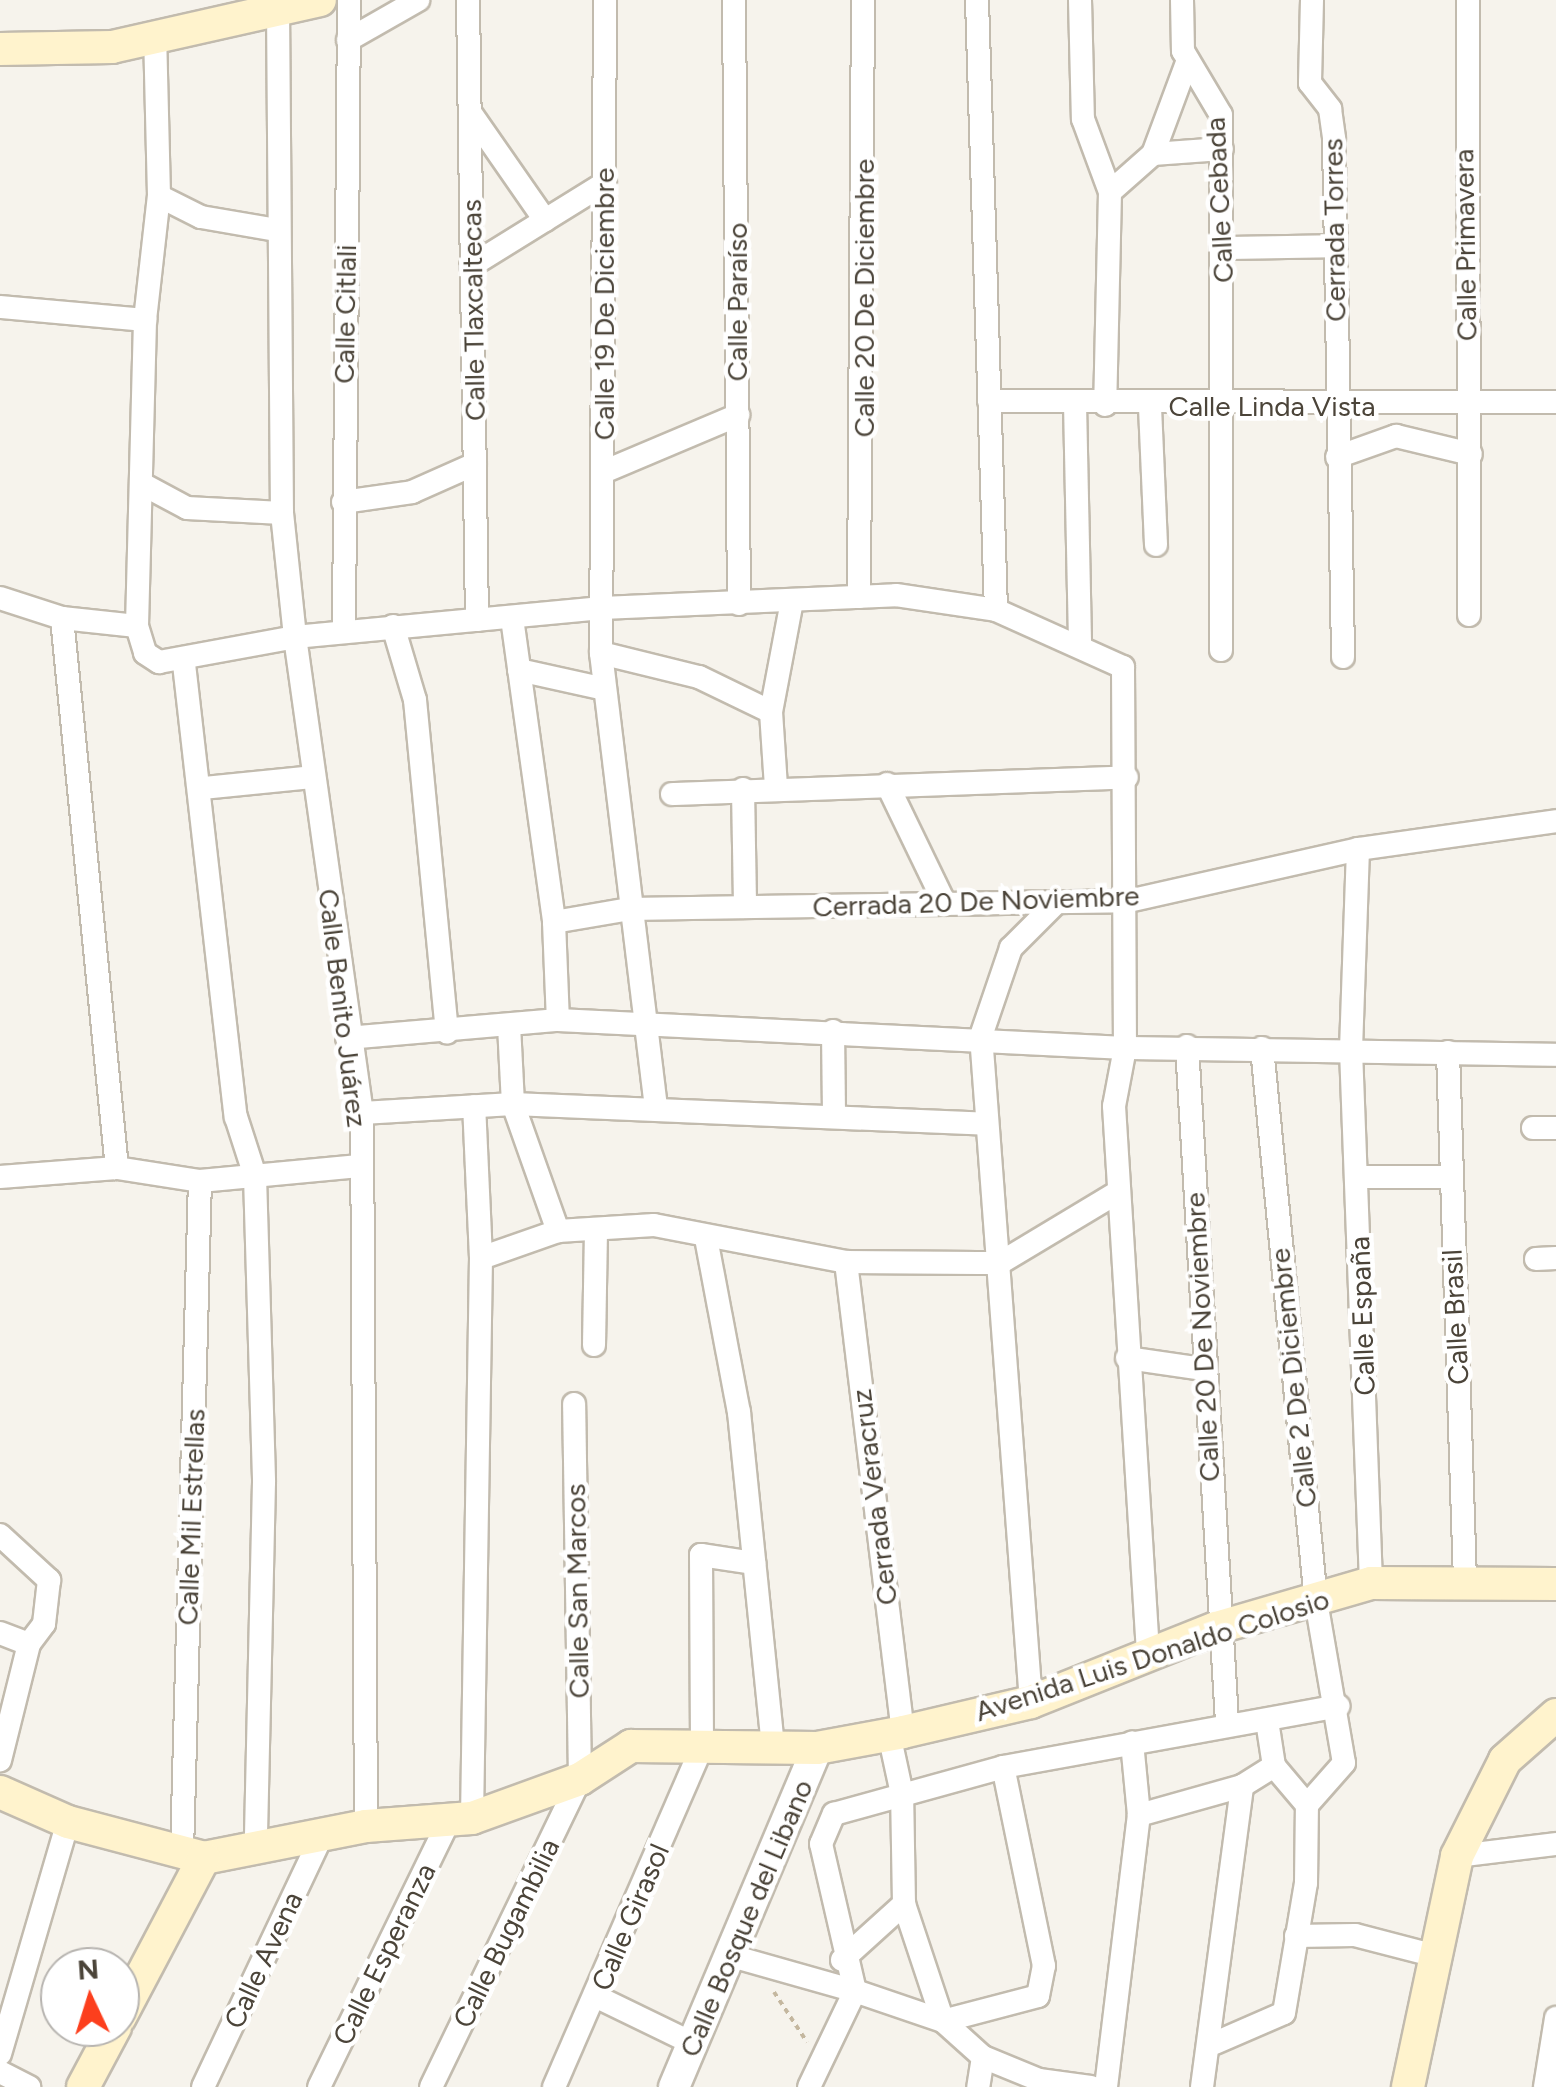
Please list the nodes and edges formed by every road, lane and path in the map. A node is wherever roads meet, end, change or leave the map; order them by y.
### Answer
1 (320, 0) edge
2 (349, 0) edge
3 (418, 0) edge
4 (468, 0) edge
5 (605, 0) edge
6 (734, 0) edge
7 (864, 0) edge
8 (977, 0) edge
9 (1080, 0) edge
10 (1182, 0) edge
11 (1312, 0) edge
12 (1468, 0) edge
13 (278, 7) junction
14 (155, 36) junction
15 (348, 40) junction
16 (0, 49) edge
17 (1188, 60) junction
18 (472, 114) junction
19 (1222, 149) junction
20 (1154, 154) junction
21 (605, 183) junction
22 (1110, 192) junction
23 (159, 196) junction
24 (545, 220) junction
25 (276, 230) junction
26 (1335, 246) junction
27 (1226, 248) junction
28 (471, 266) junction
29 (0, 307) edge
30 (145, 320) junction
31 (989, 401) junction
32 (1556, 402) edge
33 (1076, 403) junction
34 (1468, 404) junction
35 (1105, 405) junction
36 (1336, 406) junction
37 (1150, 407) junction
38 (1224, 408) junction
39 (738, 415) junction
40 (1471, 454) junction
41 (1337, 457) junction
42 (474, 464) junction
43 (603, 472) junction
44 (144, 485) junction
45 (343, 502) junction
46 (282, 513) junction
47 (1156, 546) dead end
48 (859, 597) junction
49 (0, 598) edge
50 (792, 601) junction
51 (739, 604) junction
52 (602, 608) junction
53 (996, 610) junction
54 (1470, 615) dead end
55 (62, 618) junction
56 (512, 618) junction
57 (477, 620) junction
58 (137, 626) junction
59 (393, 626) junction
60 (344, 629) junction
61 (295, 637) junction
62 (1080, 644) junction
63 (1221, 650) dead end
64 (601, 654) junction
65 (1342, 658) dead end
66 (184, 664) junction
67 (519, 670) junction
68 (605, 689) junction
69 (771, 712) junction
70 (1127, 776) junction
71 (314, 777) junction
72 (887, 784) junction
73 (776, 787) junction
74 (203, 788) junction
75 (744, 789) junction
76 (672, 794) dead end
77 (1556, 821) edge
78 (1358, 848) junction
79 (1128, 900) junction
80 (1057, 902) junction
81 (945, 904) junction
82 (744, 907) junction
83 (629, 909) junction
84 (554, 922) junction
85 (558, 1020) junction
86 (642, 1024) junction
87 (509, 1025) junction
88 (446, 1032) junction
89 (833, 1032) junction
90 (981, 1036) junction
91 (347, 1038) junction
92 (1187, 1046) junction
93 (1126, 1048) junction
94 (1262, 1048) junction
95 (1352, 1050) junction
96 (1448, 1052) junction
97 (1556, 1055) edge
98 (513, 1104) junction
99 (474, 1106) junction
100 (656, 1108) junction
101 (362, 1113) junction
102 (834, 1114) junction
103 (987, 1124) junction
104 (358, 1166) junction
105 (117, 1168) junction
106 (0, 1176) edge
107 (255, 1176) junction
108 (1358, 1177) junction
109 (1448, 1178) junction
110 (200, 1181) junction
111 (1118, 1192) junction
112 (596, 1229) junction
113 (558, 1231) junction
114 (706, 1238) junction
115 (481, 1258) junction
116 (846, 1262) junction
117 (1000, 1263) junction
118 (594, 1345) dead end
119 (1127, 1358) junction
120 (1203, 1368) junction
121 (574, 1404) dead end
122 (0, 1535) edge
123 (754, 1563) junction
124 (1465, 1582) junction
125 (1371, 1583) junction
126 (1556, 1584) edge
127 (1316, 1601) junction
128 (1216, 1628) junction
129 (0, 1633) edge
130 (29, 1644) junction
131 (1148, 1653) junction
132 (1031, 1702) junction
133 (1338, 1706) junction
134 (1556, 1715) edge
135 (1267, 1720) junction
136 (1228, 1722) junction
137 (896, 1733) junction
138 (1132, 1742) junction
139 (702, 1746) junction
140 (772, 1748) junction
141 (817, 1748) junction
142 (0, 1760) edge
143 (1274, 1766) junction
144 (1003, 1767) junction
145 (580, 1779) junction
146 (1242, 1786) junction
147 (0, 1792) edge
148 (902, 1794) junction
149 (1308, 1805) junction
150 (1140, 1815) junction
151 (460, 1819) junction
152 (68, 1822) junction
153 (366, 1826) junction
154 (323, 1833) junction
155 (1556, 1844) edge
156 (256, 1848) junction
157 (193, 1855) junction
158 (1457, 1856) junction
159 (904, 1904) junction
160 (1296, 1936) junction
161 (1436, 1956) junction
162 (842, 1960) junction
163 (746, 1961) junction
164 (140, 1973) edge
165 (855, 1991) junction
166 (597, 1996) junction
167 (1556, 2018) edge
168 (943, 2021) junction
169 (1214, 2043) junction
170 (694, 2044) junction
171 (104, 2047) edge
172 (0, 2054) edge
173 (984, 2057) junction
174 (820, 2063) junction
175 (0, 2072) edge
176 (29, 2087) edge
177 (83, 2087) edge
178 (203, 2087) edge
179 (319, 2087) edge
180 (431, 2087) edge
181 (554, 2087) edge
182 (674, 2087) edge
183 (809, 2087) edge
184 (978, 2087) edge
185 (1091, 2087) edge
186 (1106, 2087) edge
187 (1202, 2087) edge
188 (1408, 2087) edge
189 (1544, 2087) edge

1 - 13 main road
2 - 15 street, Calle Citlali
3 - 15 street
4 - 18 street, Calle Tlaxcaltecas
5 - 21 street, Calle 19 De Diciembre
6 - 39 street, Calle Paraíso
7 - 48 street, Calle 20 De Diciembre
8 - 31 street
9 - 22 street
10 - 17 street, Calle Cebada
11 - 26 street, Cerrada Torres
12 - 34 street, Calle Primavera
13 - 14 main road
13 - 25 street, Calle Benito Juárez
14 - 16 main road
14 - 23 street
15 - 45 street, Calle Citlali
17 - 19 street, Calle Cebada
17 - 20 street
18 - 24 street
18 - 28 street, Calle Tlaxcaltecas
19 - 20 street
19 - 27 street, Calle Cebada
20 - 22 street
21 - 24 street
21 - 43 street, Calle 19 De Diciembre
22 - 35 street
23 - 25 street
23 - 30 street
24 - 28 street
25 - 46 street, Calle Benito Juárez
26 - 27 street
26 - 36 street, Cerrada Torres
27 - 38 street, Calle Cebada
28 - 42 street, Calle Tlaxcaltecas
29 - 30 street
30 - 44 street
31 - 33 street, Calle Linda Vista
31 - 53 street
32 - 34 street, Calle Linda Vista
33 - 35 street, Calle Linda Vista
33 - 62 street
34 - 36 street, Calle Linda Vista
34 - 40 street, Calle Primavera
35 - 37 street, Calle Linda Vista
36 - 38 street, Calle Linda Vista
36 - 41 street, Cerrada Torres
37 - 38 street, Calle Linda Vista
37 - 47 street
38 - 63 street, Calle Cebada
39 - 43 street
39 - 51 street, Calle Paraíso
40 - 41 street
40 - 54 street, Calle Primavera
41 - 65 street, Cerrada Torres
42 - 45 street
42 - 57 street, Calle Tlaxcaltecas
43 - 52 street, Calle 19 De Diciembre
44 - 46 street
44 - 58 street
45 - 60 street, Calle Citlali
46 - 61 street, Calle Benito Juárez
48 - 50 street
48 - 53 street
49 - 55 street
50 - 51 street
50 - 69 street
51 - 52 street
52 - 56 street
52 - 64 street, Calle 19 De Diciembre
53 - 62 street
55 - 58 street
55 - 105 street
56 - 57 street
56 - 67 street
57 - 59 street
58 - 66 street
59 - 60 street
59 - 88 street
60 - 61 street
61 - 66 street
61 - 71 street, Calle Benito Juárez
62 - 70 street
64 - 68 street, Calle 19 De Diciembre
64 - 69 street
66 - 74 street
67 - 68 street
67 - 84 street
68 - 83 street, Calle 19 De Diciembre
69 - 73 street
70 - 72 street
70 - 79 street
71 - 74 street
71 - 91 street, Calle Benito Juárez
72 - 73 street
72 - 81 street
73 - 75 street
74 - 107 street
75 - 76 street
75 - 82 street
77 - 78 street, Cerrada 20 De Noviembre
78 - 79 street, Cerrada 20 De Noviembre
78 - 95 street, Calle España
79 - 80 street, Cerrada 20 De Noviembre
79 - 93 street
80 - 81 street, Cerrada 20 De Noviembre
80 - 90 street
81 - 82 street, Cerrada 20 De Noviembre
82 - 83 street, Cerrada 20 De Noviembre
83 - 84 street, Cerrada 20 De Noviembre
83 - 86 street, Calle 19 De Diciembre
84 - 85 street
85 - 86 street
85 - 87 street
86 - 89 street
86 - 100 street, Calle 19 De Diciembre
87 - 88 street
87 - 98 street
88 - 91 street
89 - 90 street
89 - 102 street
90 - 93 street
90 - 103 street
91 - 101 street, Calle Benito Juárez
92 - 93 street
92 - 94 street
92 - 120 street, Calle 20 De Noviembre
93 - 111 street
94 - 95 street
94 - 127 street, Calle 2 De Diciembre
95 - 96 street
95 - 108 street, Calle España
96 - 97 street
96 - 109 street, Calle Brasil
98 - 99 street
98 - 100 street
98 - 113 street
99 - 101 street
99 - 115 street
100 - 102 street
101 - 104 street, Calle Benito Juárez
102 - 103 street
103 - 117 street
104 - 107 street
104 - 153 street, Calle Benito Juárez
105 - 106 street
105 - 110 street
107 - 110 street
107 - 156 street
108 - 109 street
108 - 125 street, Calle España
109 - 124 street, Calle Brasil
110 - 157 street, Calle Mil Estrellas
111 - 117 street
111 - 119 street
112 - 113 street
112 - 114 street
112 - 118 street
113 - 115 street
114 - 116 street
114 - 123 street
115 - 151 street
116 - 117 street
116 - 137 street, Cerrada Veracruz
117 - 132 street
119 - 120 street
119 - 131 street
120 - 128 street, Calle 20 De Noviembre
121 - 145 street, Calle San Marcos
122 - 130 street
123 - 139 street
123 - 140 street
124 - 125 main road, Avenida Luis Donaldo Colosio
124 - 126 main road, Avenida Luis Donaldo Colosio
125 - 127 main road, Avenida Luis Donaldo Colosio
127 - 128 main road, Avenida Luis Donaldo Colosio
127 - 133 street, Calle 2 De Diciembre
128 - 131 main road, Avenida Luis Donaldo Colosio
128 - 136 street, Calle 20 De Noviembre
129 - 130 street
130 - 142 street
131 - 132 main road, Avenida Luis Donaldo Colosio
132 - 137 main road, Avenida Luis Donaldo Colosio
133 - 135 street
133 - 149 street, Calle 2 De Diciembre
134 - 158 main road
135 - 136 street
135 - 143 street
136 - 138 street
137 - 141 main road, Avenida Luis Donaldo Colosio
137 - 148 street, Cerrada Veracruz
138 - 144 street
138 - 150 street
139 - 140 main road, Avenida Luis Donaldo Colosio
139 - 145 main road, Avenida Luis Donaldo Colosio
139 - 166 street, Calle Girasol
140 - 141 main road, Avenida Luis Donaldo Colosio
141 - 163 street, Calle Bosque del Libano
143 - 146 street
143 - 149 street
144 - 148 street
144 - 168 street
145 - 151 main road, Avenida Luis Donaldo Colosio
145 - 180 street, Calle Bugambilia
146 - 150 street
146 - 169 street
147 - 152 main road, Avenida Luis Donaldo Colosio
148 - 159 street, Cerrada Veracruz
148 - 162 street
149 - 160 street
150 - 186 street
151 - 153 main road, Avenida Luis Donaldo Colosio
151 - 179 street, Calle Esperanza
152 - 157 main road, Avenida Luis Donaldo Colosio
152 - 172 street
153 - 154 main road, Avenida Luis Donaldo Colosio
154 - 156 main road, Avenida Luis Donaldo Colosio
154 - 178 street, Calle Avena
155 - 158 street
156 - 157 main road, Avenida Luis Donaldo Colosio
157 - 164 main road
158 - 161 main road
159 - 162 street
159 - 168 street, Cerrada Veracruz
160 - 161 street
160 - 169 street
161 - 188 main road
162 - 165 street
163 - 165 street
163 - 170 street, Calle Bosque del Libano
163 - 174 path
165 - 168 street
165 - 174 street
166 - 170 street
166 - 181 street, Calle Girasol
167 - 189 street
168 - 173 street
169 - 187 street
170 - 182 street, Calle Bosque del Libano
171 - 177 main road
173 - 184 street
173 - 185 street
174 - 183 street
175 - 176 street

